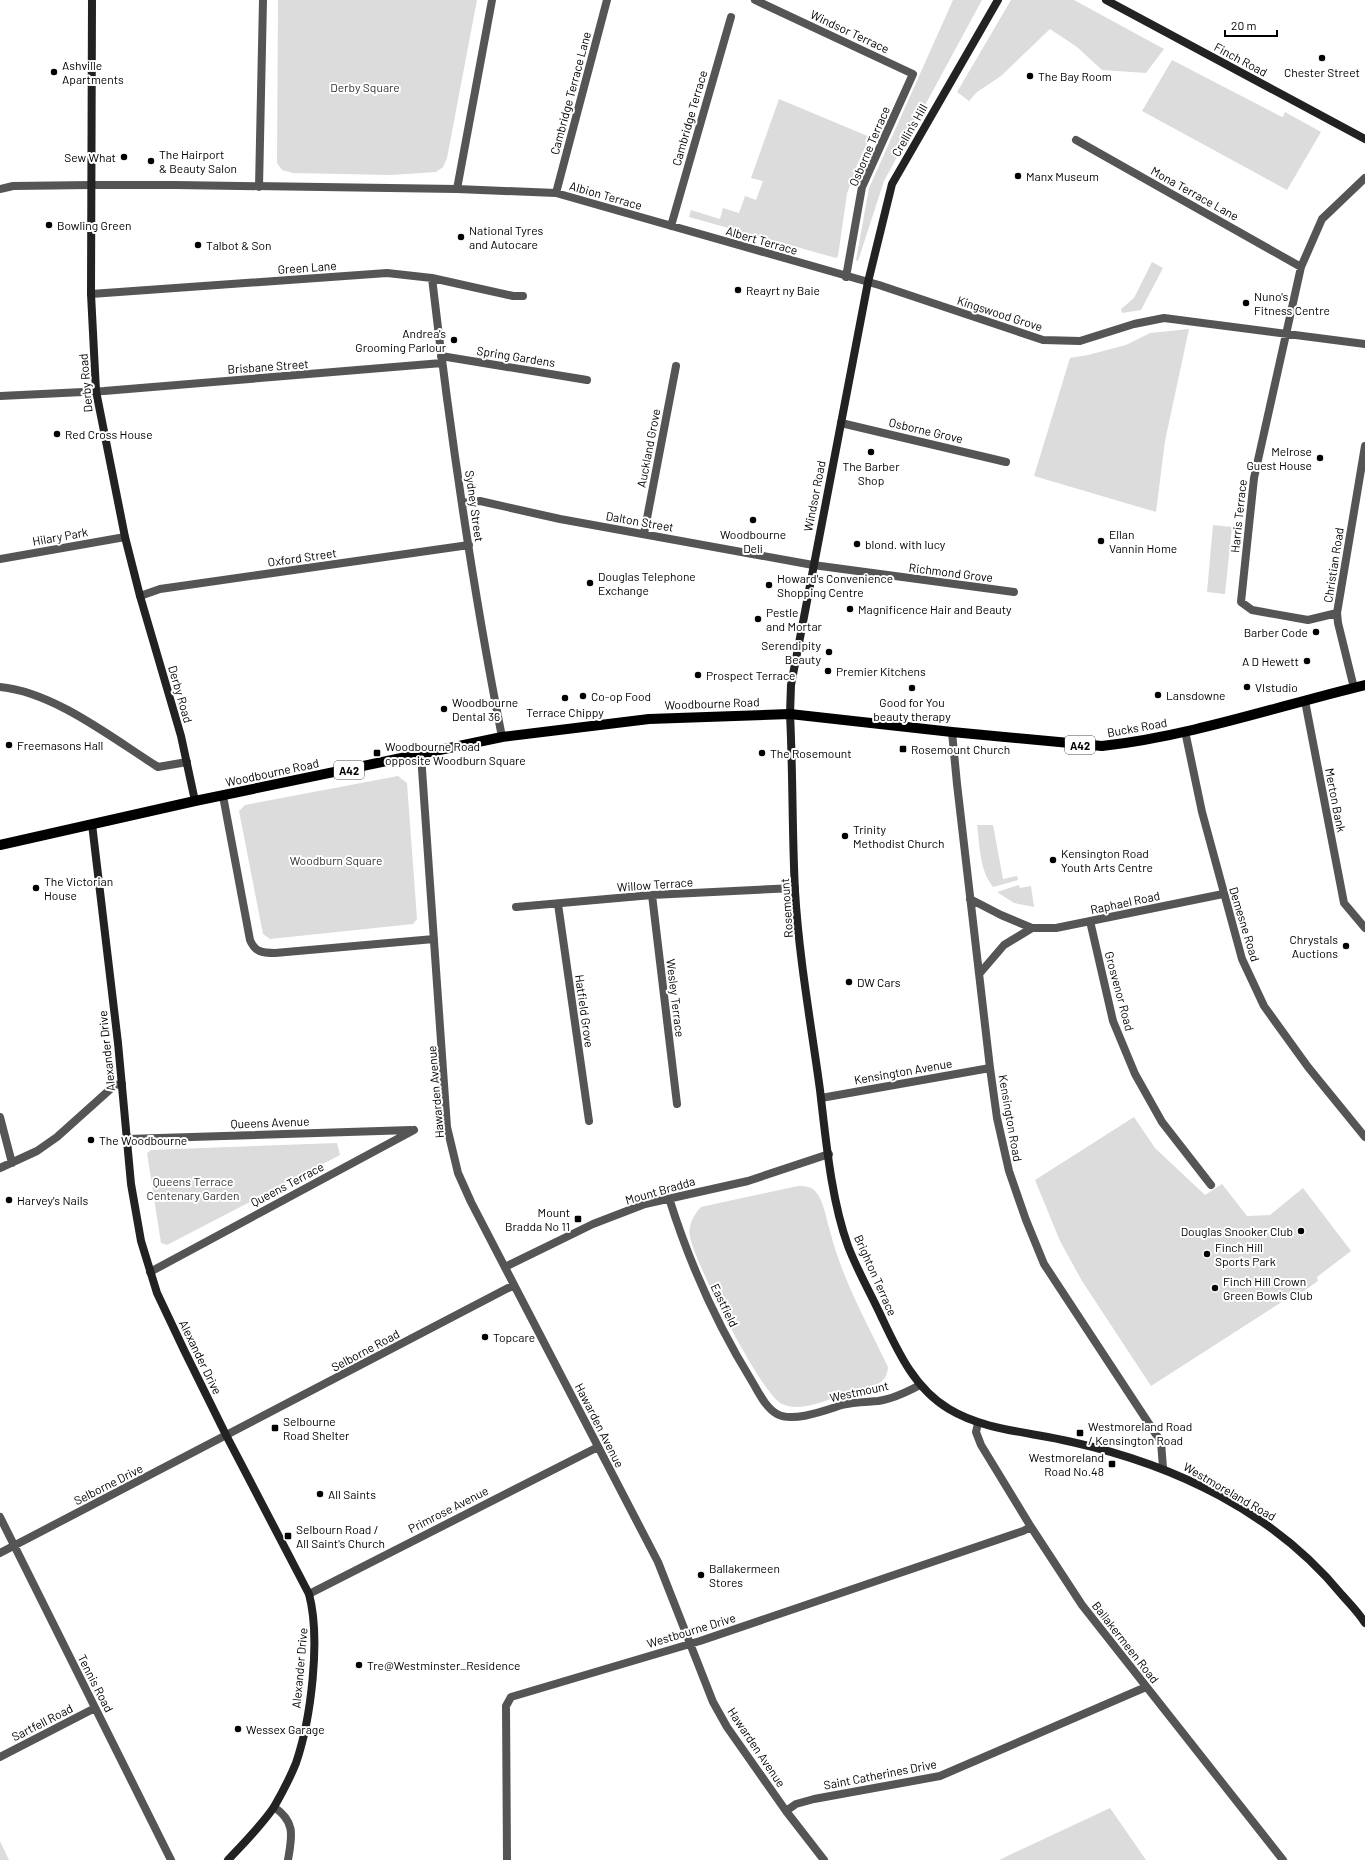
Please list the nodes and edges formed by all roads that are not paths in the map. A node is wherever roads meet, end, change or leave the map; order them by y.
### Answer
1 (92, 0) edge
2 (263, 0) edge
3 (492, 0) edge
4 (607, 0) edge
5 (755, 0) edge
6 (998, 0) edge
7 (1106, 0) edge
8 (731, 17) dead end
9 (913, 74) joint
10 (1076, 140) dead end
11 (1365, 140) edge
12 (1365, 178) edge
13 (92, 185) junction
14 (259, 188) junction
15 (0, 189) edge
16 (457, 189) junction
17 (556, 193) junction
18 (650, 220) joint
19 (671, 226) junction
20 (1301, 267) junction
21 (846, 277) junction
22 (432, 278) junction
23 (868, 282) junction
24 (91, 294) junction
25 (523, 296) dead end
26 (1285, 334) junction
27 (1365, 344) edge
28 (442, 360) junction
29 (676, 366) dead end
30 (587, 380) dead end
31 (96, 391) junction
32 (0, 396) edge
33 (841, 423) junction
34 (1365, 446) edge
35 (1006, 462) dead end
36 (462, 503) junction
37 (644, 534) junction
38 (125, 536) junction
39 (469, 545) junction
40 (0, 560) edge
41 (813, 564) junction
42 (1014, 592) dead end
43 (140, 596) junction
44 (1337, 613) junction
45 (1365, 685) edge
46 (0, 687) edge
47 (1354, 688) junction
48 (1305, 701) junction
49 (790, 714) junction
50 (1185, 731) junction
51 (952, 732) junction
52 (502, 737) junction
53 (421, 755) junction
54 (187, 762) junction
55 (223, 796) junction
56 (195, 801) junction
57 (92, 824) junction
58 (0, 845) edge
59 (795, 888) junction
60 (1223, 894) junction
61 (652, 895) junction
62 (970, 899) junction
63 (558, 904) junction
64 (516, 907) dead end
65 (1090, 921) junction
66 (1032, 928) junction
67 (1365, 928) edge
68 (434, 939) junction
69 (980, 972) junction
70 (990, 1068) junction
71 (122, 1084) junction
72 (821, 1098) junction
73 (678, 1104) dead end
74 (0, 1117) edge
75 (589, 1121) dead end
76 (414, 1130) joint
77 (127, 1138) junction
78 (1365, 1138) edge
79 (829, 1154) junction
80 (12, 1163) junction
81 (0, 1168) edge
82 (1211, 1185) dead end
83 (669, 1198) junction
84 (505, 1267) junction
85 (150, 1272) junction
86 (514, 1285) junction
87 (920, 1384) junction
88 (777, 1414) joint
89 (978, 1423) junction
90 (226, 1435) junction
91 (598, 1447) junction
92 (1163, 1468) junction
93 (0, 1517) edge
94 (1031, 1527) junction
95 (14, 1546) junction
96 (0, 1553) edge
97 (309, 1594) junction
98 (1365, 1623) edge
99 (690, 1644) junction
100 (1146, 1687) junction
101 (96, 1708) junction
102 (0, 1757) edge
103 (274, 1807) junction
104 (786, 1811) junction
105 (171, 1860) edge
106 (228, 1860) edge
107 (288, 1860) edge
108 (507, 1860) edge
109 (824, 1860) edge
110 (1283, 1860) edge

1 - 13 main road, Derby Road
2 - 14 street
3 - 16 street
4 - 17 street, Cambridge Terrace Lane
5 - 9 street, Windsor Terrace
6 - 23 main road, Crellin's Hill
7 - 11 main road, Finch Road
8 - 19 street, Cambridge Terrace
9 - 21 street, Osborne Terrace
10 - 20 street, Mona Terrace Lane
12 - 20 street
13 - 14 street
13 - 15 street
13 - 24 main road, Derby Road
14 - 16 street
16 - 17 street
17 - 18 street, Albion Terrace
18 - 19 street, Albert Terrace
19 - 21 street, Albert Terrace
20 - 26 street
21 - 23 street, Albert Terrace
22 - 24 street, Green Lane
22 - 25 street, Green Lane
22 - 28 street, Sydney Street
23 - 26 street, Kingswood Grove
23 - 33 main road, Windsor Road
24 - 31 main road, Derby Road
26 - 27 street, Kingswood Grove
26 - 44 street, Harris Terrace
28 - 30 street, Spring Gardens
28 - 31 street, Brisbane Street
28 - 36 street, Sydney Street
29 - 37 street, Auckland Grove
31 - 32 street, Brisbane Street
31 - 38 main road, Derby Road
33 - 35 street, Osborne Grove
33 - 41 main road, Windsor Road
34 - 44 street, Christian Road
36 - 37 street, Dalton Street
36 - 39 street, Sydney Street
37 - 41 street, Dalton Street
38 - 40 street, Hilary Park
38 - 43 main road, Derby Road
39 - 43 street, Oxford Street
39 - 52 street, Sydney Street
41 - 42 street, Richmond Grove
41 - 49 main road, Windsor Road
43 - 54 main road, Derby Road
44 - 47 street, Christian Road
45 - 47 main road, Bucks Road / A42
46 - 54 street
47 - 48 main road, Bucks Road / A42
48 - 50 main road, Bucks Road / A42
48 - 67 street, Merton Bank
49 - 51 main road, Bucks Road / A42
49 - 52 main road, Woodbourne Road / A42
49 - 59 main road, Rosemount
50 - 51 main road, Bucks Road / A42
50 - 60 street, Demesne Road
51 - 62 street, Kensington Road
52 - 53 main road, Woodbourne Road / A42
53 - 55 main road, Woodbourne Road / A42
53 - 68 street
54 - 56 main road, Derby Road
55 - 56 main road, Woodbourne Road / A42
55 - 68 street
56 - 57 main road, Woodbourne Road / A42
57 - 58 main road, Woodbourne Road / A42
57 - 71 main road, Alexander Drive
59 - 61 street, Willow Terrace
59 - 72 main road, Rosemount
60 - 65 street, Raphael Road
60 - 78 street, Demesne Road
61 - 63 street, Willow Terrace
61 - 73 street, Wesley Terrace
62 - 66 street, Raphael Road
62 - 69 street, Kensington Road
63 - 64 street, Willow Terrace
63 - 75 street, Hatfield Grove
65 - 66 street, Raphael Road
65 - 82 street, Grosvenor Road
66 - 69 street
68 - 84 street, Hawarden Avenue
69 - 70 street, Kensington Road
70 - 72 street, Kensington Avenue
70 - 92 street, Kensington Road
71 - 77 main road, Alexander Drive
71 - 80 street
72 - 79 main road, Brighton Terrace
74 - 80 street
76 - 77 street, Queens Avenue
76 - 85 street, Queens Terrace
77 - 85 main road, Alexander Drive
79 - 83 street, Mount Bradda
79 - 87 main road, Brighton Terrace
80 - 81 street
83 - 84 street, Mount Bradda
83 - 88 street, Eastfield
84 - 86 street, Hawarden Avenue
85 - 90 main road, Alexander Drive
86 - 90 street, Selborne Road
86 - 91 street, Hawarden Avenue
87 - 88 street, Westmount
87 - 89 main road, Brighton Terrace
89 - 92 main road, Westmoreland Road
89 - 94 street, Ballakermeen Road
90 - 95 street, Selborne Drive
90 - 97 main road, Alexander Drive
91 - 97 street, Primrose Avenue
91 - 99 street, Hawarden Avenue
92 - 98 main road, Westmoreland Road
93 - 95 street, Tennis Road
94 - 99 street, Westbourne Drive
94 - 100 street, Ballakermeen Road
95 - 96 street, Selborne Drive
95 - 101 street, Tennis Road
97 - 103 main road, Alexander Drive
99 - 104 street, Hawarden Avenue
99 - 108 street, Westbourne Drive
100 - 104 street, Saint Catherines Drive
100 - 110 street, Ballakermeen Road
101 - 102 street, Sartfell Road
101 - 105 street, Tennis Road
103 - 106 main road, Alexander Drive
103 - 107 street
104 - 109 street

